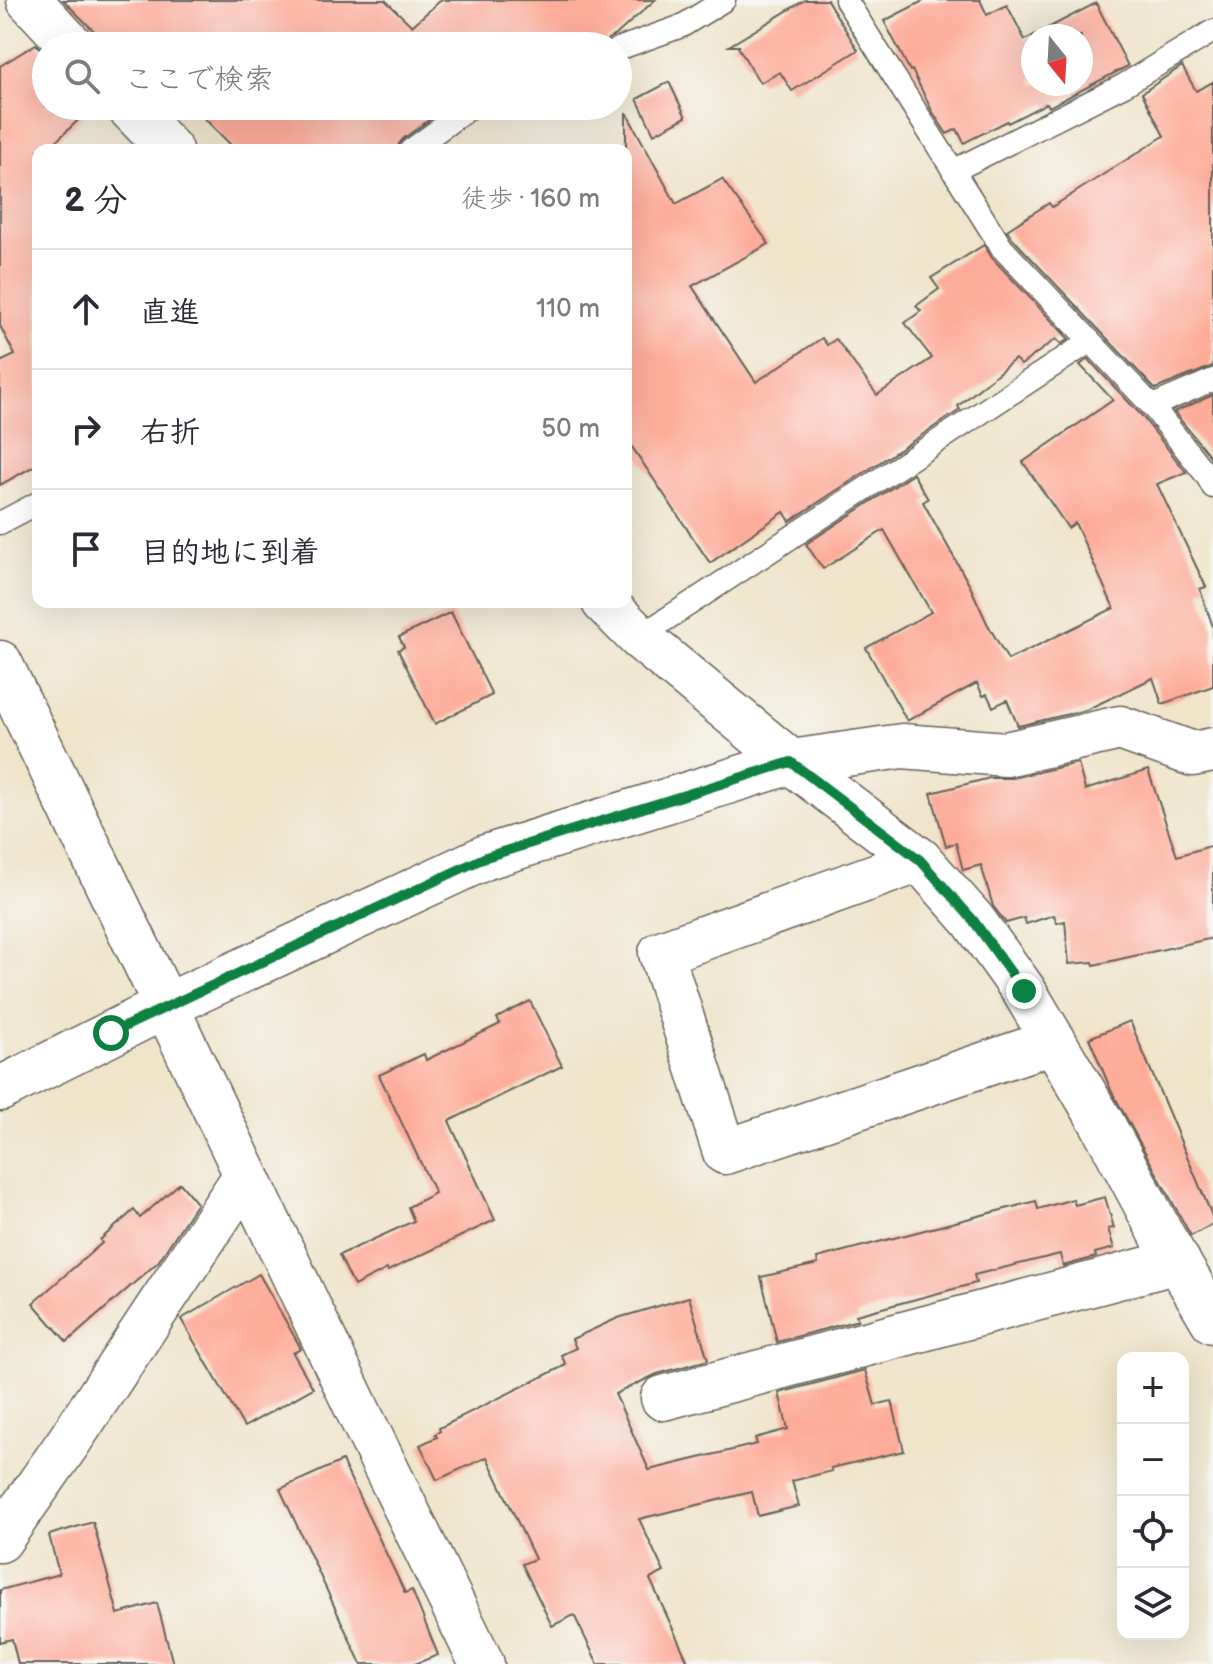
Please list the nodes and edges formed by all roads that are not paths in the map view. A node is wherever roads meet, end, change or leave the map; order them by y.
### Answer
1 (29, 0) edge
2 (724, 0) edge
3 (855, 3) edge
4 (1213, 31) edge
5 (59, 32) edge
6 (632, 44) edge
7 (141, 120) edge
8 (453, 120) edge
9 (164, 144) edge
10 (419, 144) edge
11 (953, 171) junction
12 (1089, 342) junction
13 (1213, 380) edge
14 (1152, 406) junction
15 (1213, 487) edge
16 (32, 506) edge
17 (0, 523) edge
18 (610, 608) edge
19 (639, 637) junction
20 (0, 663) edge
21 (1213, 750) edge
22 (791, 762) junction
23 (920, 860) junction
24 (166, 1006) junction
25 (1054, 1041) junction
26 (0, 1089) edge
27 (246, 1175) junction
28 (1178, 1261) junction
29 (1213, 1321) edge
30 (663, 1398) dead end
31 (0, 1540) edge
32 (482, 1664) edge

1 - 5 street
2 - 6 lane
3 - 11 lane
4 - 11 lane
7 - 9 street
8 - 10 lane
11 - 12 lane
12 - 14 lane
12 - 19 lane
13 - 14 lane
14 - 15 lane
16 - 17 lane
18 - 19 street
19 - 22 street
20 - 24 street
21 - 22 street
22 - 23 street
22 - 24 street
23 - 25 street
23 - 25 street
24 - 26 street
24 - 27 street
25 - 28 street
27 - 31 street
27 - 32 street
28 - 29 street
28 - 30 street

